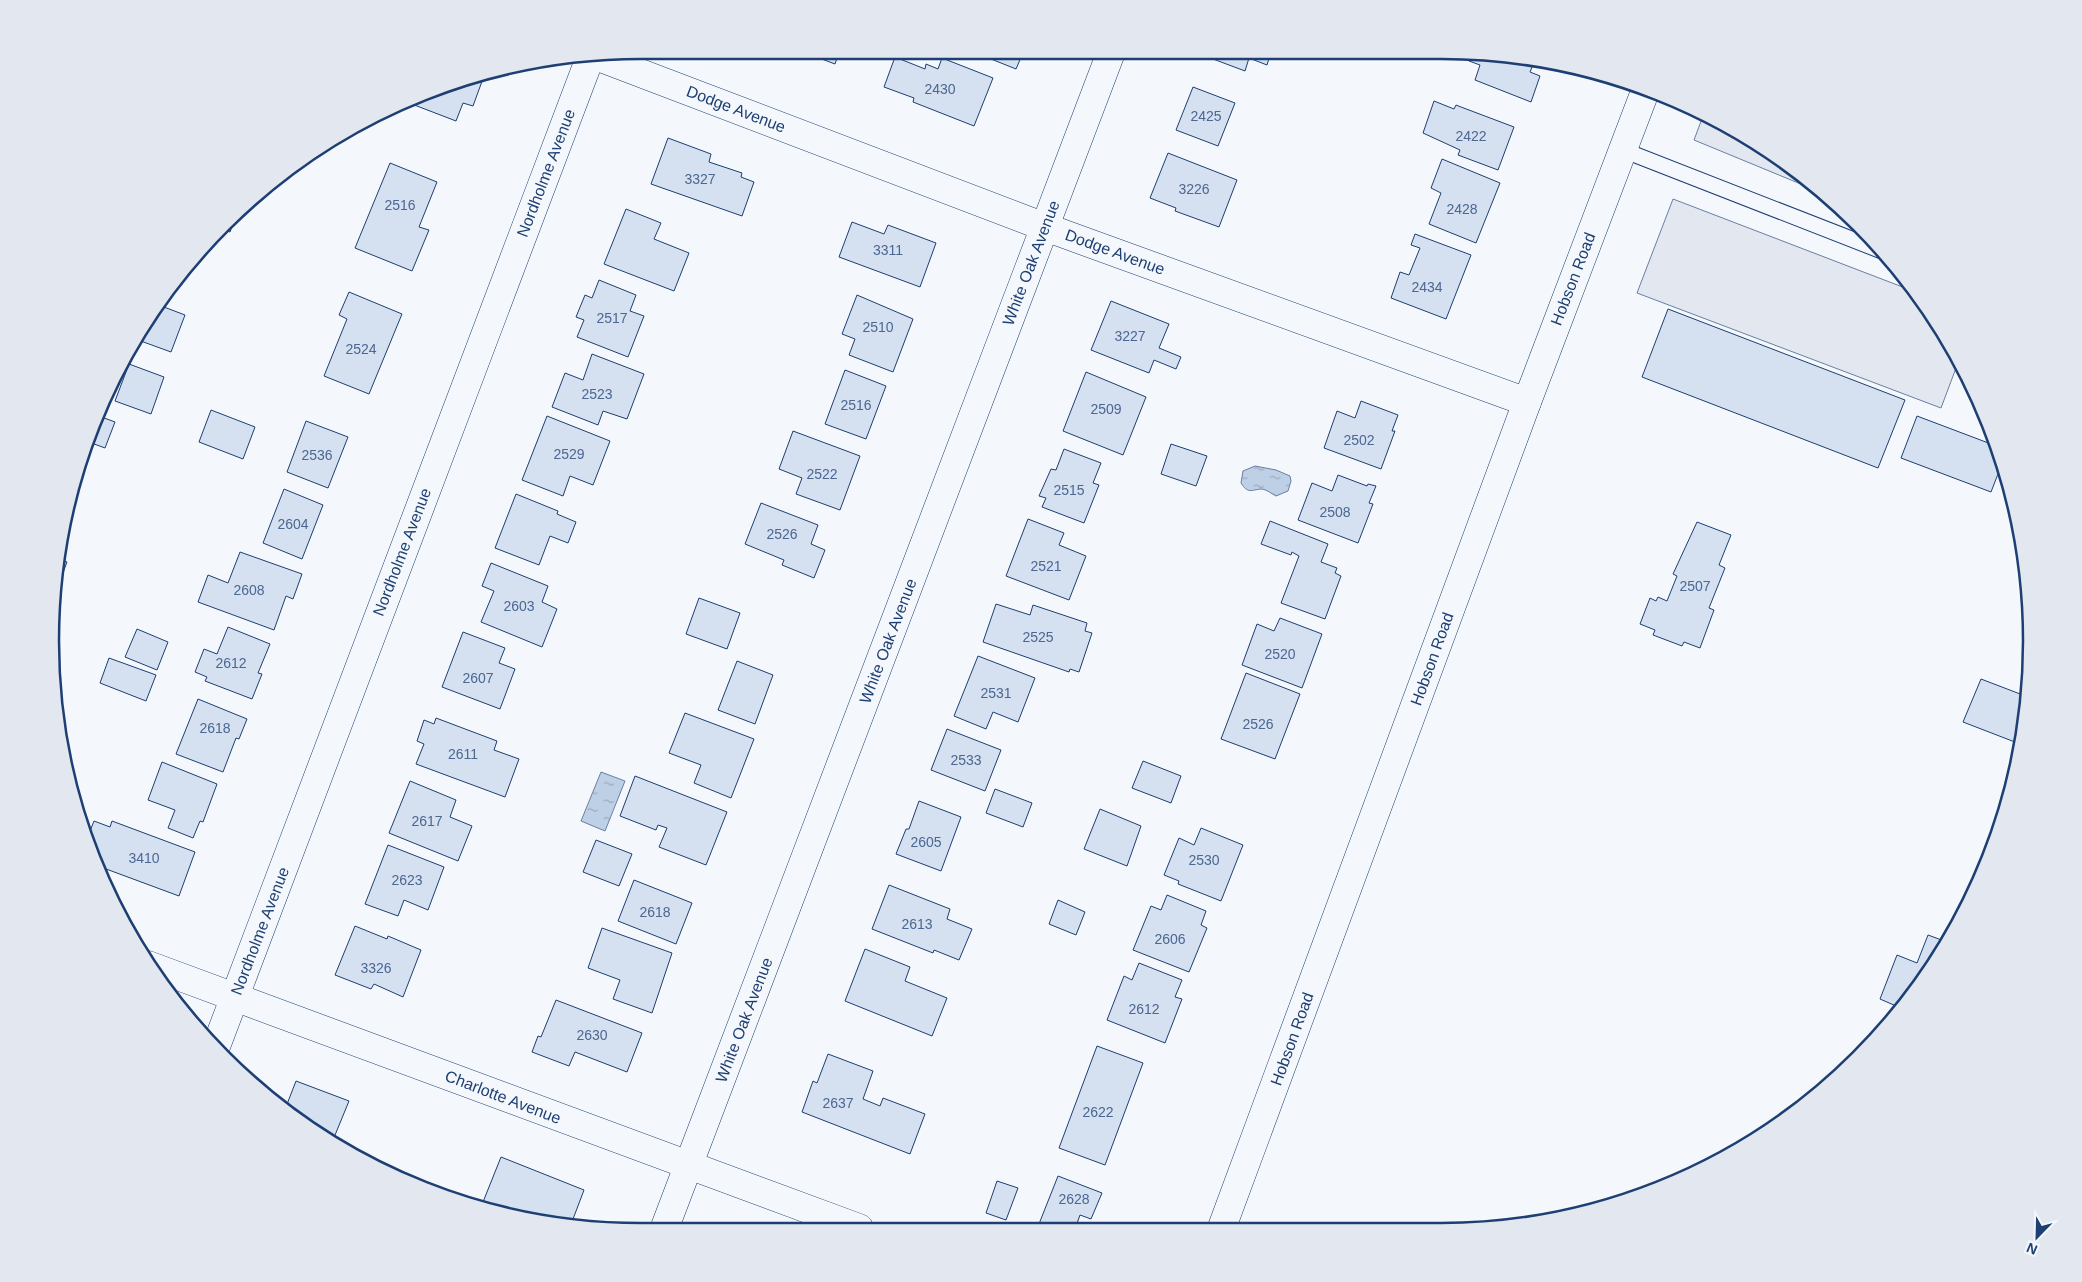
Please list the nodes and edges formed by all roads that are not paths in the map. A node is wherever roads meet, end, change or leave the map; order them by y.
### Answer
1 (1108, 59) edge
2 (605, 60) edge
3 (590, 61) edge
4 (1644, 96) edge
5 (1623, 150) junction
6 (1045, 227) junction
7 (1869, 246) edge
8 (1527, 402) junction
9 (161, 970) edge
10 (235, 997) junction
11 (218, 1041) edge
12 (688, 1166) junction
13 (667, 1223) edge
14 (844, 1223) edge
15 (1224, 1223) edge

1 - 6 street, White Oak Avenue
2 - 6 street, Dodge Avenue
3 - 10 street, Nordholme Avenue
4 - 5 street, Hobson Road
5 - 7 lane
5 - 8 street, Hobson Road
6 - 8 street, Dodge Avenue
6 - 12 street, White Oak Avenue
8 - 15 street, Hobson Road
9 - 10 street, Charlotte Avenue
10 - 11 street, Nordholme Avenue
10 - 12 street, Charlotte Avenue
12 - 13 street, White Oak Avenue
12 - 14 street, Charlotte Avenue

